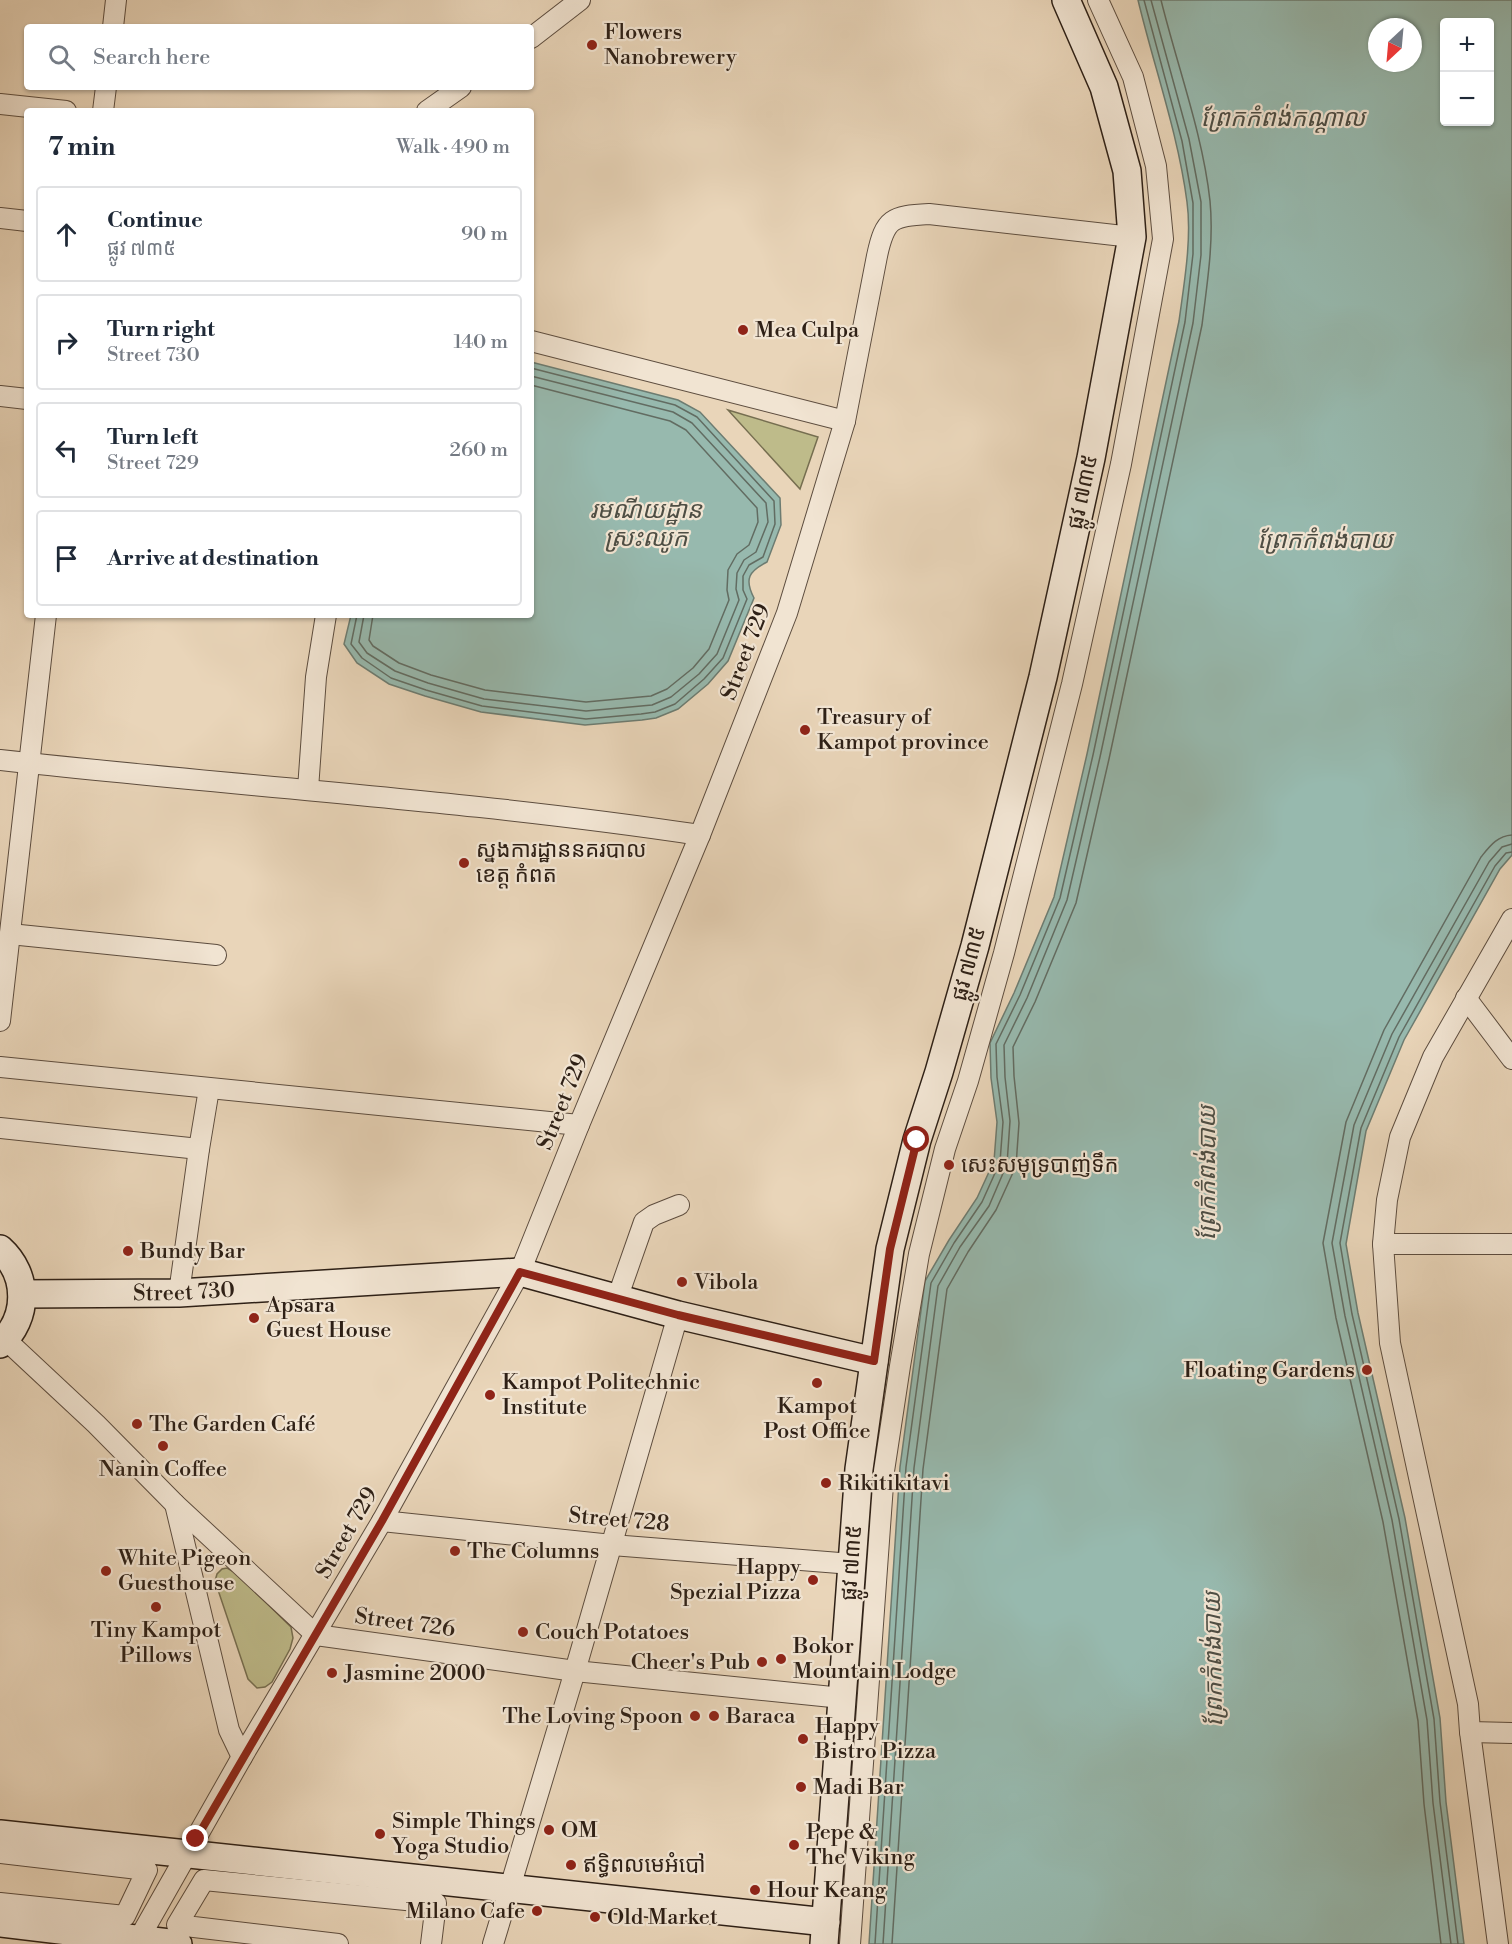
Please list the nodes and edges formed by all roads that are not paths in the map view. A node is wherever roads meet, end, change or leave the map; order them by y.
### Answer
1 (116, 0) edge
2 (580, 0) edge
3 (1066, 0) edge
4 (1098, 0) edge
5 (112, 24) edge
6 (534, 36) edge
7 (106, 90) edge
8 (457, 90) edge
9 (0, 104) edge
10 (38, 108) edge
11 (103, 108) edge
12 (431, 108) edge
13 (0, 218) edge
14 (24, 221) edge
15 (1132, 237) junction
16 (534, 342) edge
17 (0, 396) edge
18 (24, 399) edge
19 (845, 421) junction
20 (46, 618) edge
21 (326, 618) edge
22 (0, 760) edge
23 (29, 764) junction
24 (308, 789) junction
25 (700, 835) junction
26 (1512, 919) edge
27 (10, 934) junction
28 (216, 955) dead end
29 (1466, 998) junction
30 (0, 1021) edge
31 (1512, 1059) edge
32 (0, 1067) edge
33 (209, 1089) junction
34 (579, 1125) junction
35 (0, 1128) edge
36 (199, 1149) junction
37 (679, 1205) dead end
38 (1383, 1244) junction
39 (1512, 1244) edge
40 (0, 1249) edge
41 (520, 1272) junction
42 (179, 1293) junction
43 (22, 1294) junction
44 (617, 1299) junction
45 (678, 1315) junction
46 (2, 1341) edge
47 (874, 1361) junction
48 (175, 1504) junction
49 (382, 1521) junction
50 (612, 1545) junction
51 (852, 1564) junction
52 (316, 1635) junction
53 (575, 1671) junction
54 (842, 1698) junction
55 (1470, 1732) junction
56 (1512, 1733) edge
57 (242, 1757) junction
58 (0, 1834) edge
59 (0, 1852) edge
60 (188, 1854) junction
61 (509, 1888) junction
62 (0, 1903) edge
63 (0, 1923) edge
64 (825, 1933) edge
65 (138, 1942) edge
66 (178, 1944) edge
67 (338, 1944) edge
68 (431, 1944) edge
69 (493, 1944) edge
70 (850, 1944) edge
71 (1498, 1944) edge

1 - 5 street
2 - 6 street
3 - 15 street, ផ្លូវ ៧៣៥
4 - 70 street
7 - 11 street
8 - 12 street
9 - 10 street
13 - 14 street
15 - 19 street, Street 729
15 - 47 street, ផ្លូវ ៧៣៥
16 - 19 street
17 - 18 street
19 - 25 street, Street 729
20 - 23 street
21 - 24 street
22 - 23 street
23 - 24 street
23 - 27 street
24 - 25 street
25 - 34 street, Street 729
26 - 29 street
27 - 28 street
27 - 30 street
29 - 31 street
29 - 38 street
32 - 33 street
33 - 34 street
33 - 36 street
34 - 41 street, Street 729
35 - 36 street
36 - 42 street
37 - 44 street
38 - 39 street
38 - 55 street
40 - 43 street
41 - 42 street, Street 730
41 - 44 street, Street 730
41 - 49 street, Street 729
42 - 43 street, Street 730
43 - 46 street
44 - 45 street, Street 730
45 - 47 street, Street 730
45 - 50 street
46 - 48 street
47 - 51 street, ផ្លូវ ៧៣៥
48 - 52 street
48 - 57 street
49 - 50 street, Street 728
49 - 52 street, Street 729
50 - 51 street, Street 728
50 - 53 street
51 - 54 street, ផ្លូវ ៧៣៥
52 - 53 street, Street 726
52 - 57 street, Street 729
53 - 54 street, Street 726
53 - 61 street
54 - 64 street, ផ្លូវ ៧៣៥
55 - 56 street
55 - 71 street
57 - 60 street, Street 729
58 - 60 street
59 - 62 street
60 - 61 street
60 - 65 street, Street 729
61 - 64 street
61 - 69 street
63 - 65 street
65 - 66 street
67 - 68 street

